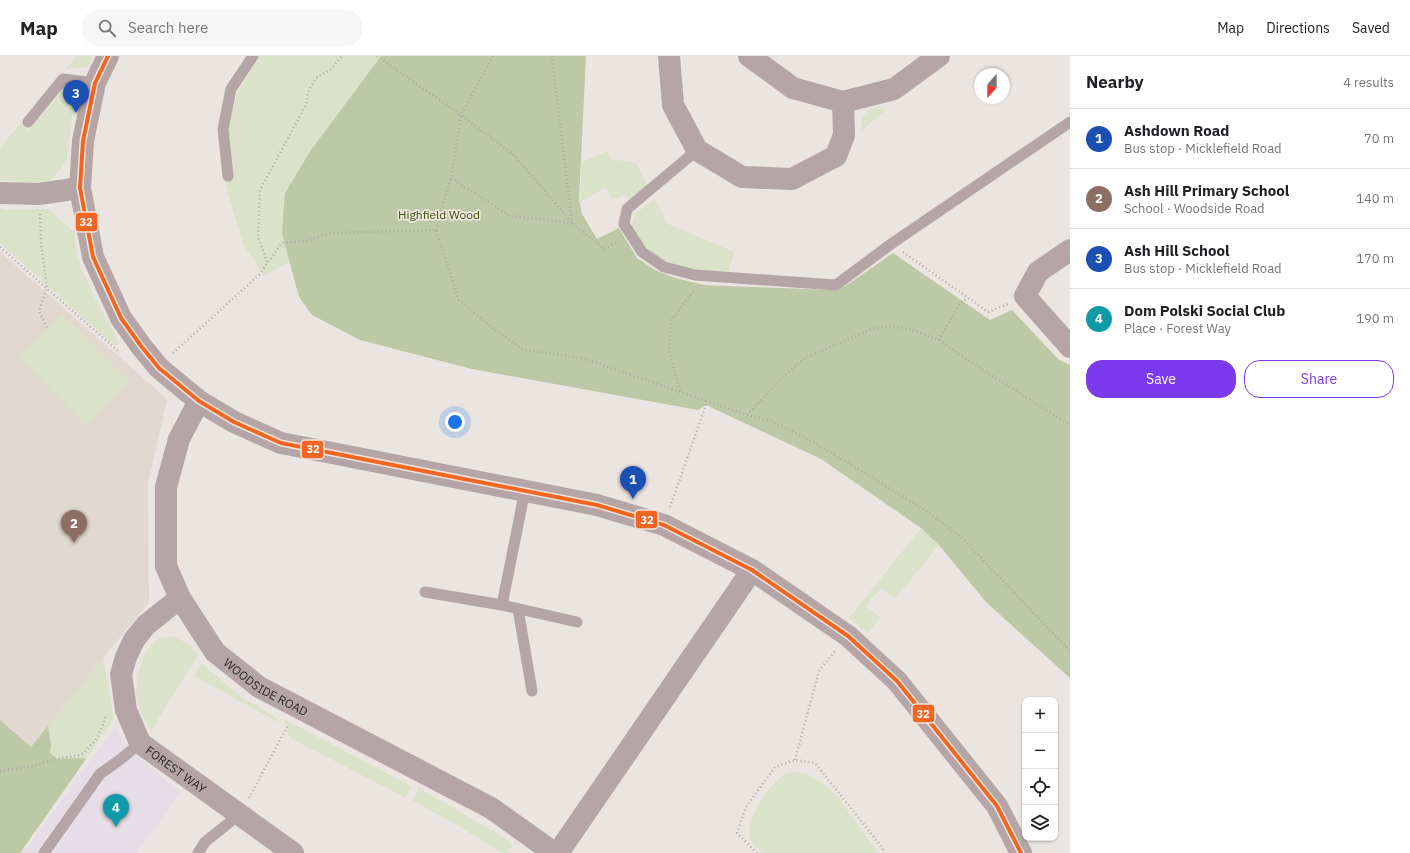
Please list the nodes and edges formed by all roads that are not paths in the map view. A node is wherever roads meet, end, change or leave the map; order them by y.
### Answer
1 (108, 56) edge
2 (253, 56) edge
3 (669, 56) edge
4 (749, 56) edge
5 (939, 56) edge
6 (95, 83) junction
7 (843, 102) junction
8 (28, 122) dead end
9 (1070, 122) edge
10 (698, 150) junction
11 (228, 176) dead end
12 (80, 188) junction
13 (0, 193) edge
14 (1070, 250) edge
15 (1070, 347) edge
16 (198, 401) junction
17 (526, 490) junction
18 (752, 570) junction
19 (425, 592) dead end
20 (180, 598) junction
21 (502, 605) junction
22 (518, 609) junction
23 (577, 622) dead end
24 (532, 691) dead end
25 (140, 743) junction
26 (240, 814) junction
27 (44, 853) edge
28 (198, 853) edge
29 (293, 853) edge
30 (554, 853) edge
31 (558, 853) edge
32 (1021, 853) edge

1 - 6 street
2 - 11 lane
3 - 10 street
4 - 7 street
5 - 7 street
6 - 8 lane
6 - 12 street
7 - 10 street
9 - 10 lane
12 - 13 street
12 - 16 street
14 - 15 street
16 - 17 street
16 - 20 street, WOODSIDE ROAD
17 - 18 street
17 - 21 lane
18 - 31 street
18 - 32 street
19 - 21 lane
20 - 25 street, FOREST WAY
20 - 30 street, WOODSIDE ROAD
21 - 22 lane
22 - 23 lane
22 - 24 lane
25 - 26 street, FOREST WAY
25 - 27 lane
26 - 28 lane
26 - 29 street, FOREST WAY

